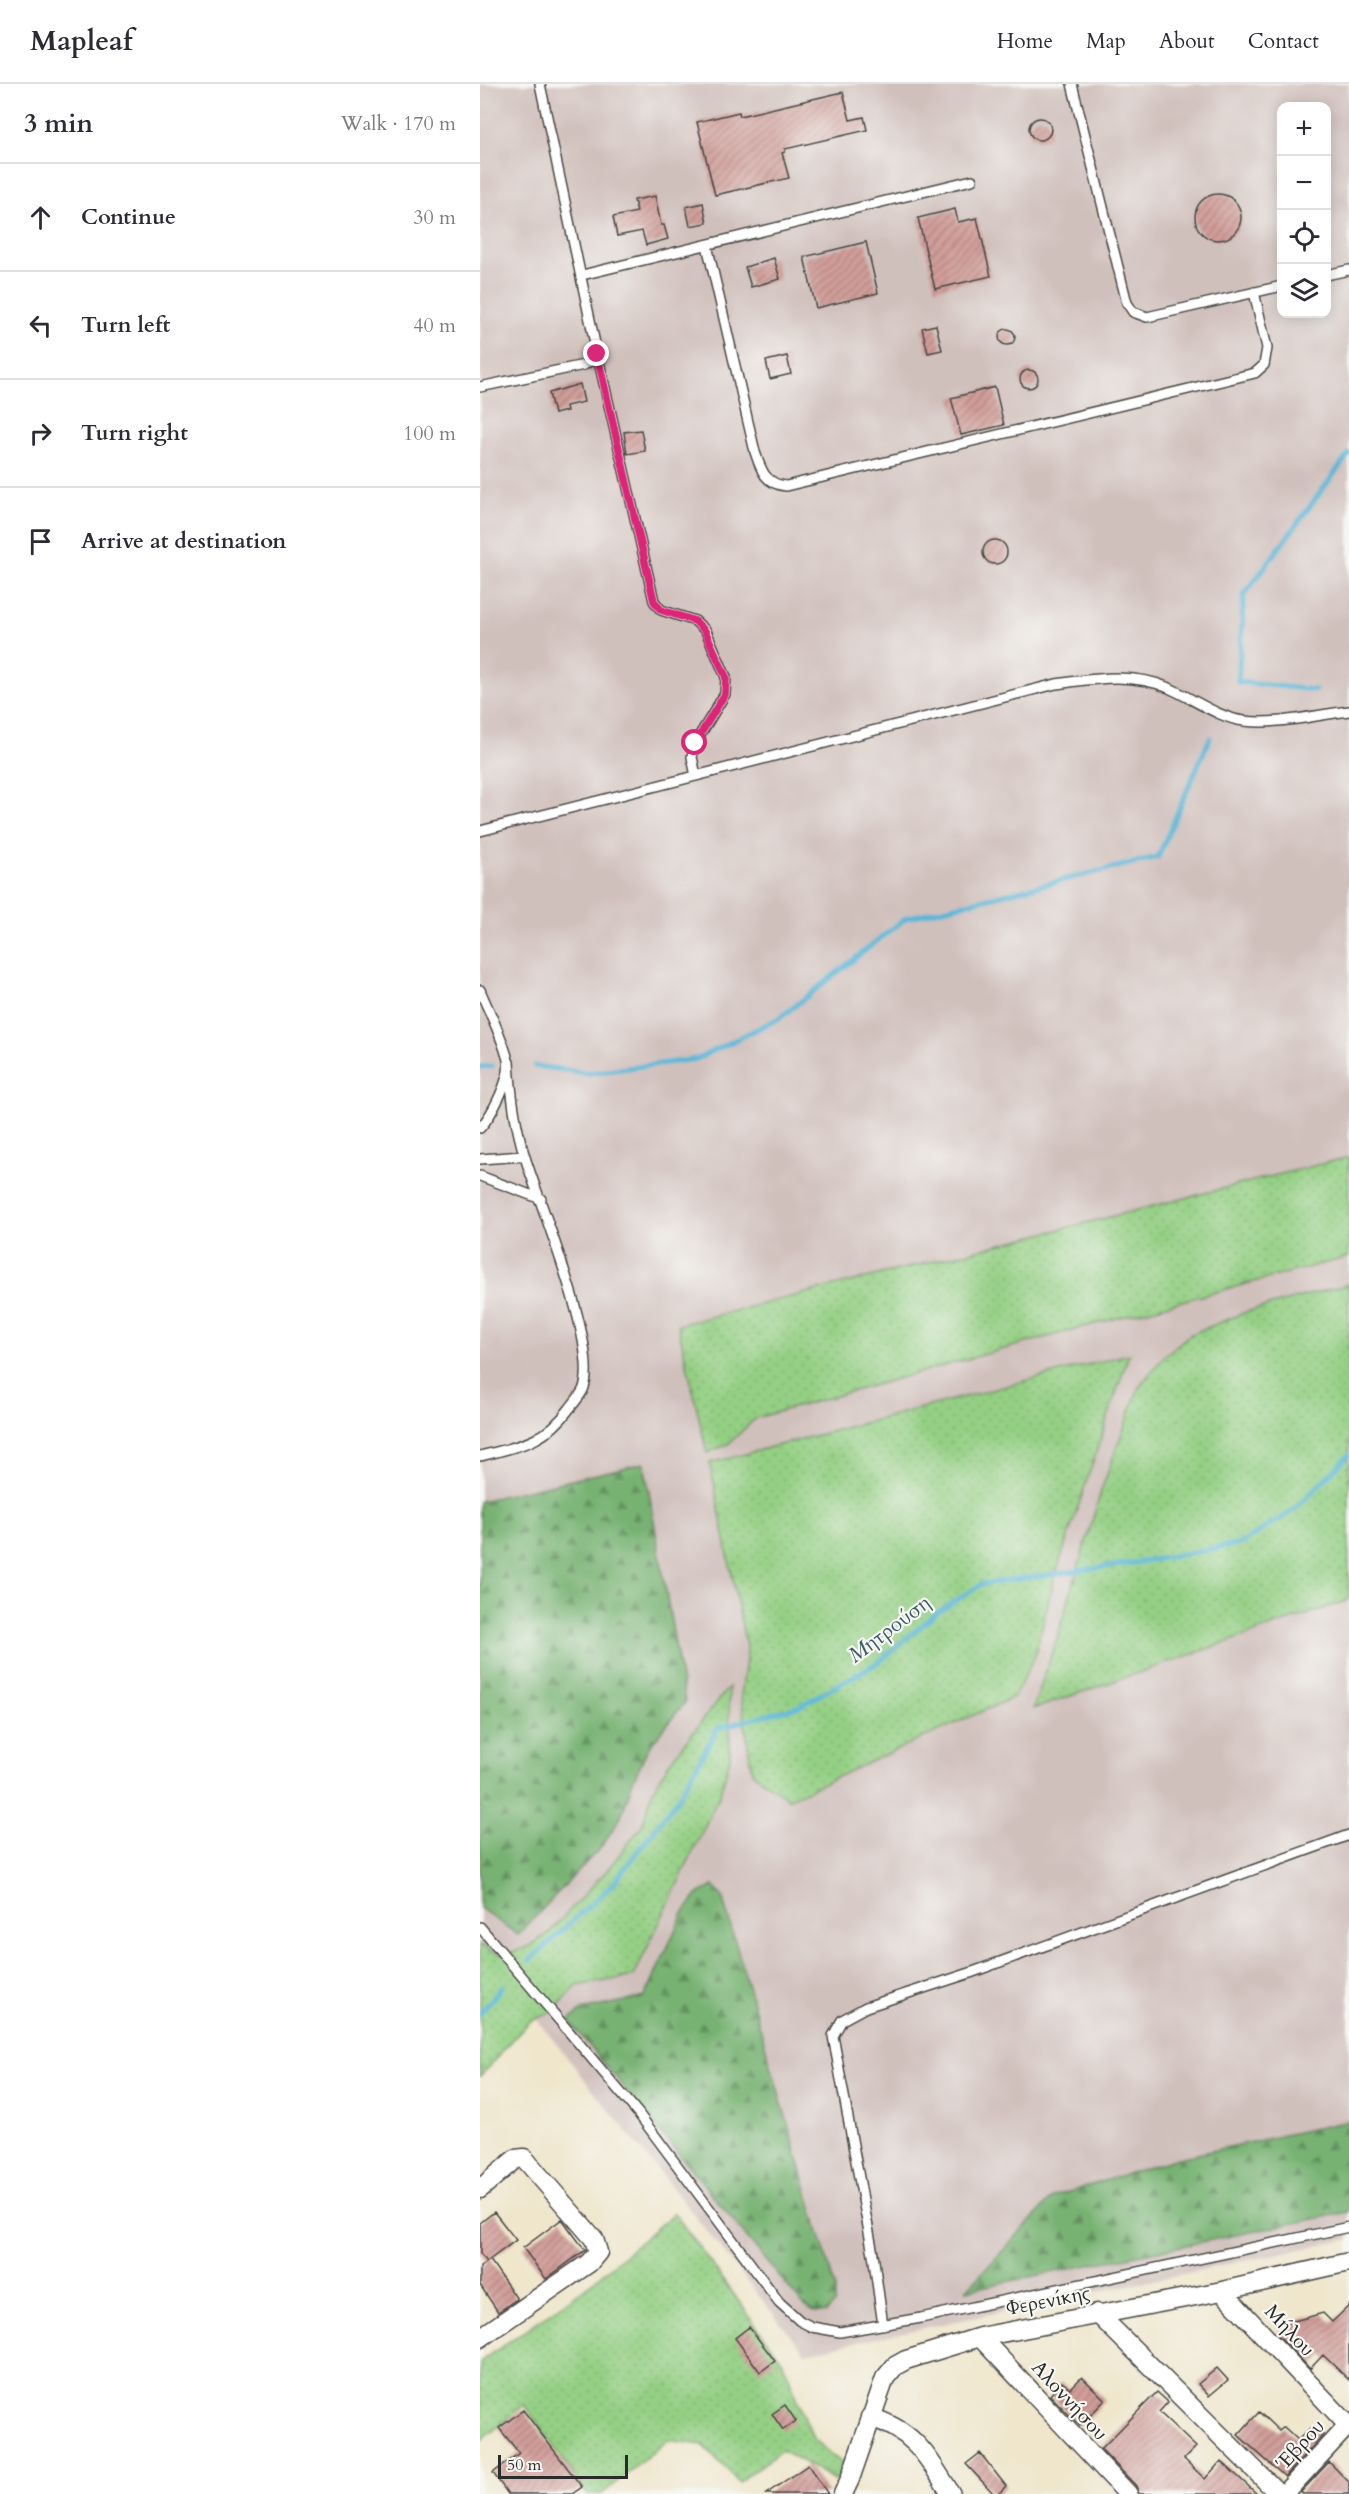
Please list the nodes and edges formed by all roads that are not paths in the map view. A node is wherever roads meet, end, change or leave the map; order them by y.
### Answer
1 (540, 84) edge
2 (1072, 84) edge
3 (972, 180) dead end
4 (707, 245) junction
5 (1349, 270) edge
6 (1331, 274) edge
7 (582, 275) junction
8 (1277, 286) edge
9 (1254, 292) junction
10 (597, 354) junction
11 (480, 387) edge
12 (1349, 711) edge
13 (696, 776) junction
14 (480, 831) edge
15 (480, 990) edge
16 (509, 1062) junction
17 (480, 1128) edge
18 (524, 1156) junction
19 (480, 1159) edge
20 (480, 1176) edge
21 (541, 1199) junction
22 (480, 1456) edge
23 (1349, 1835) edge
24 (480, 1927) edge
25 (480, 2189) edge
26 (1349, 2227) edge
27 (1349, 2262) edge
28 (1222, 2290) junction
29 (1097, 2313) junction
30 (883, 2325) junction
31 (980, 2337) junction
32 (480, 2338) edge
33 (870, 2417) junction
34 (1349, 2425) edge
35 (843, 2494) edge
36 (951, 2494) edge
37 (1128, 2494) edge
38 (1279, 2494) edge
39 (1284, 2494) edge

1 - 7 lane
2 - 9 lane
3 - 4 lane
4 - 7 lane
4 - 9 lane
5 - 6 lane
7 - 10 lane
8 - 9 lane
10 - 11 lane
10 - 13 lane
12 - 13 lane
13 - 14 lane
15 - 16 lane
16 - 17 lane
16 - 18 lane
18 - 19 lane
18 - 21 lane
20 - 21 lane
21 - 22 lane
23 - 30 lane
24 - 30 lane
25 - 32 street
26 - 30 lane
27 - 28 street, Φερενίκης
28 - 29 street, Φερενίκης
28 - 34 street, Μήλου
29 - 31 street, Φερενίκης
29 - 38 street
31 - 33 street, Φερενίκης
31 - 37 street, Αλοννήσου
33 - 35 street, Φερενίκης
33 - 36 street
34 - 39 street, Έβρου

